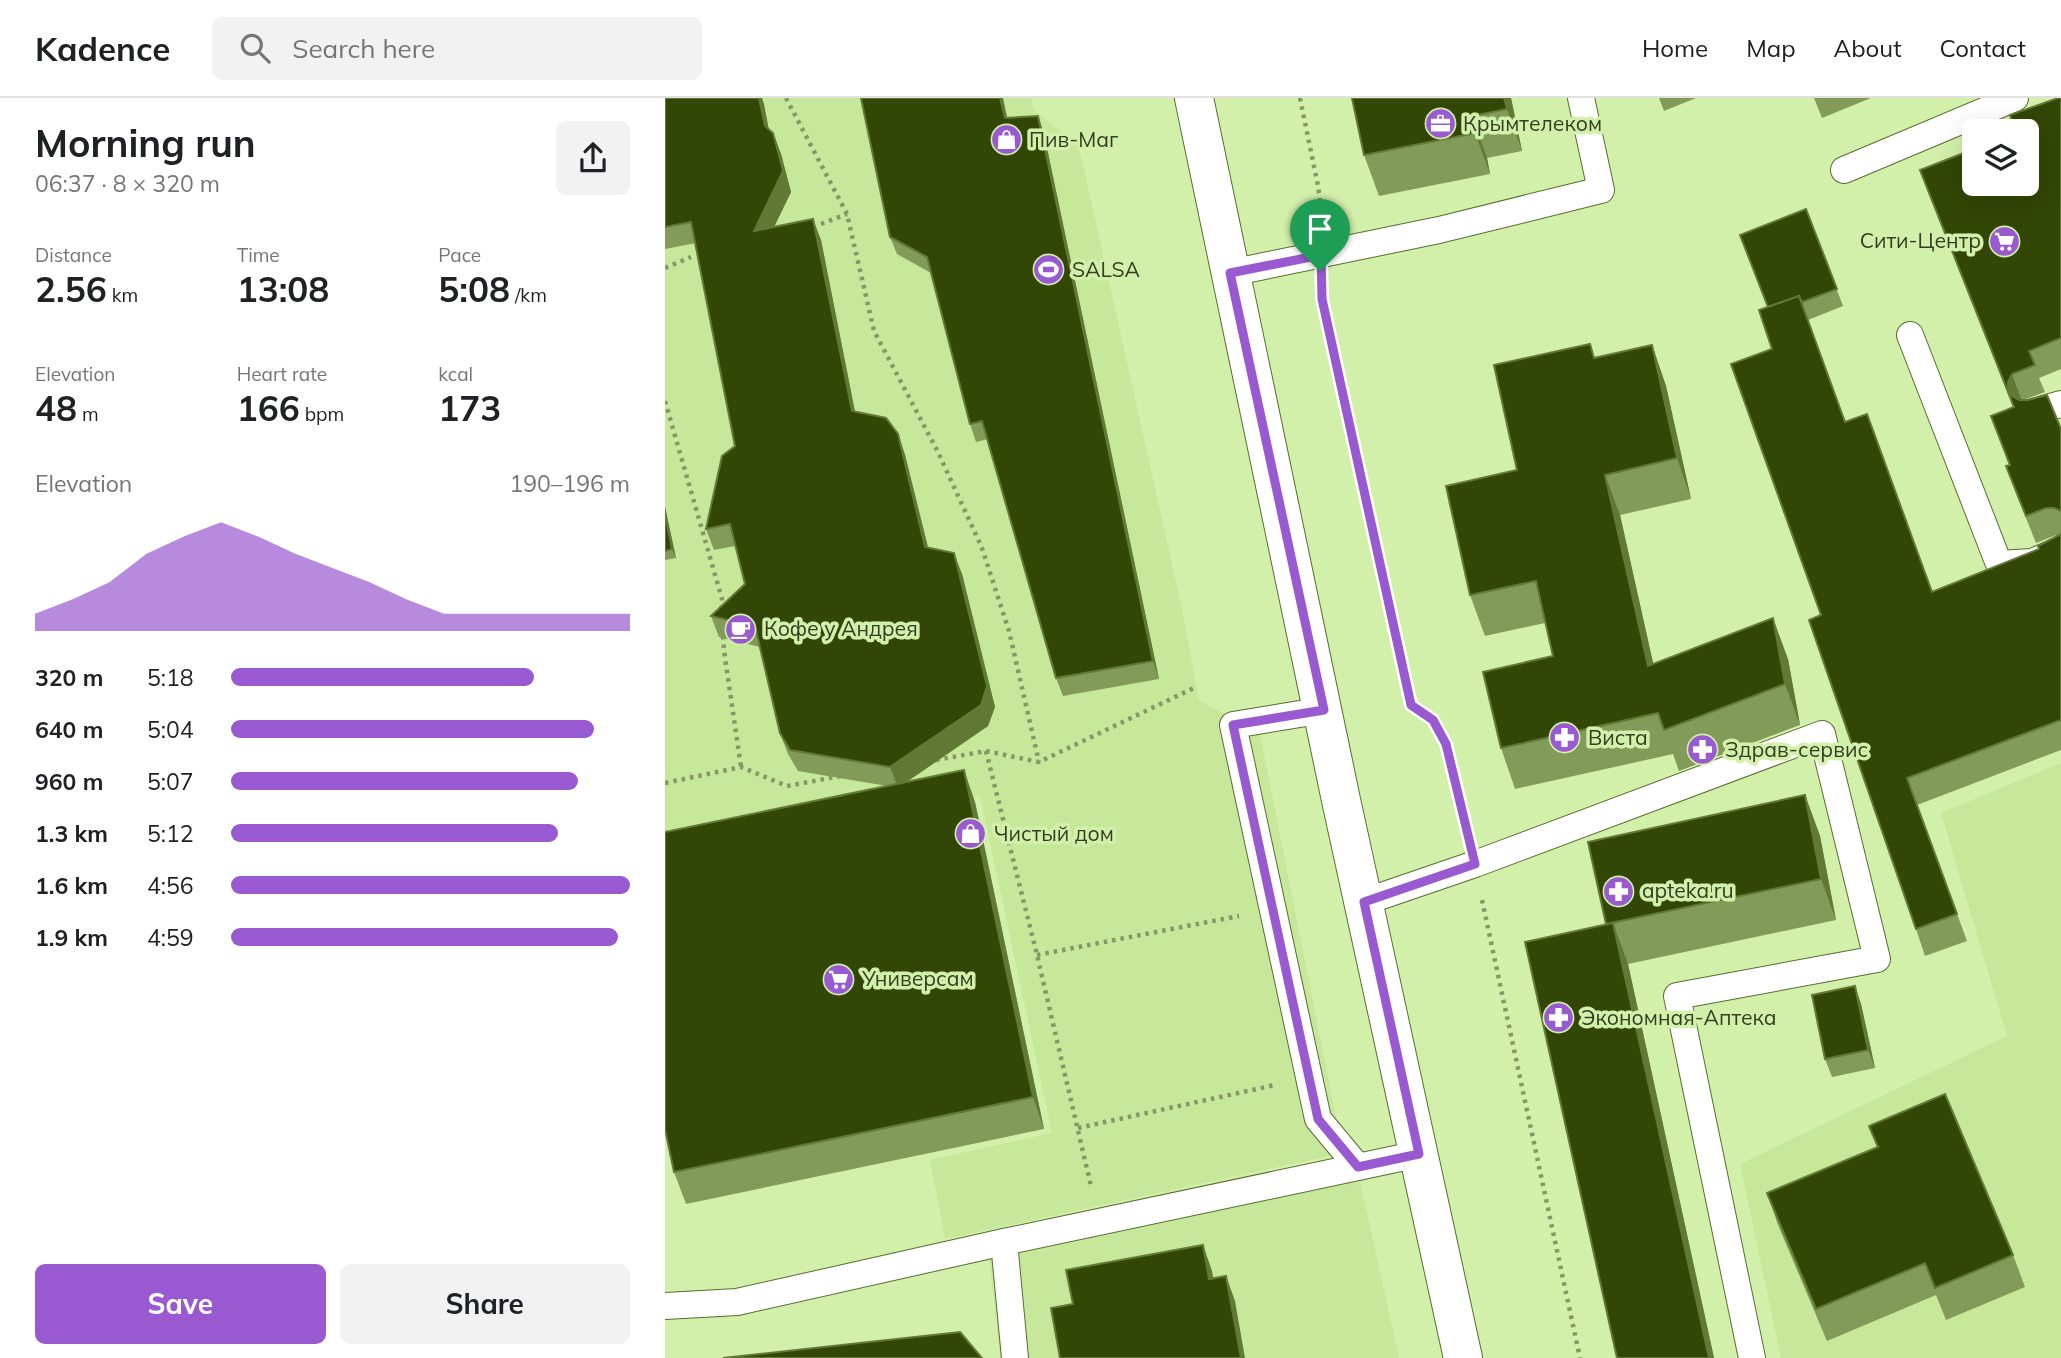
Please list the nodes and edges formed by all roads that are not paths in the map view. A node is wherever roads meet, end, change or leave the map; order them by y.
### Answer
1 (1194, 98) edge
2 (1581, 98) edge
3 (2015, 98) edge
4 (1844, 170) dead end
5 (1230, 273) junction
6 (1910, 334) dead end
7 (2061, 404) edge
8 (2033, 412) edge
9 (2061, 550) edge
10 (1324, 710) junction
11 (1364, 902) junction
12 (1419, 1154) junction
13 (1358, 1167) junction
14 (1004, 1242) junction
15 (665, 1306) edge
16 (1015, 1358) edge
17 (1463, 1358) edge
18 (1752, 1358) edge

1 - 5 street
2 - 5 lane
3 - 4 lane
5 - 10 street
6 - 9 lane
7 - 8 lane
10 - 11 street
10 - 13 lane
11 - 12 street
11 - 18 lane
12 - 13 lane
12 - 17 street
13 - 14 lane
14 - 15 lane
14 - 16 lane

